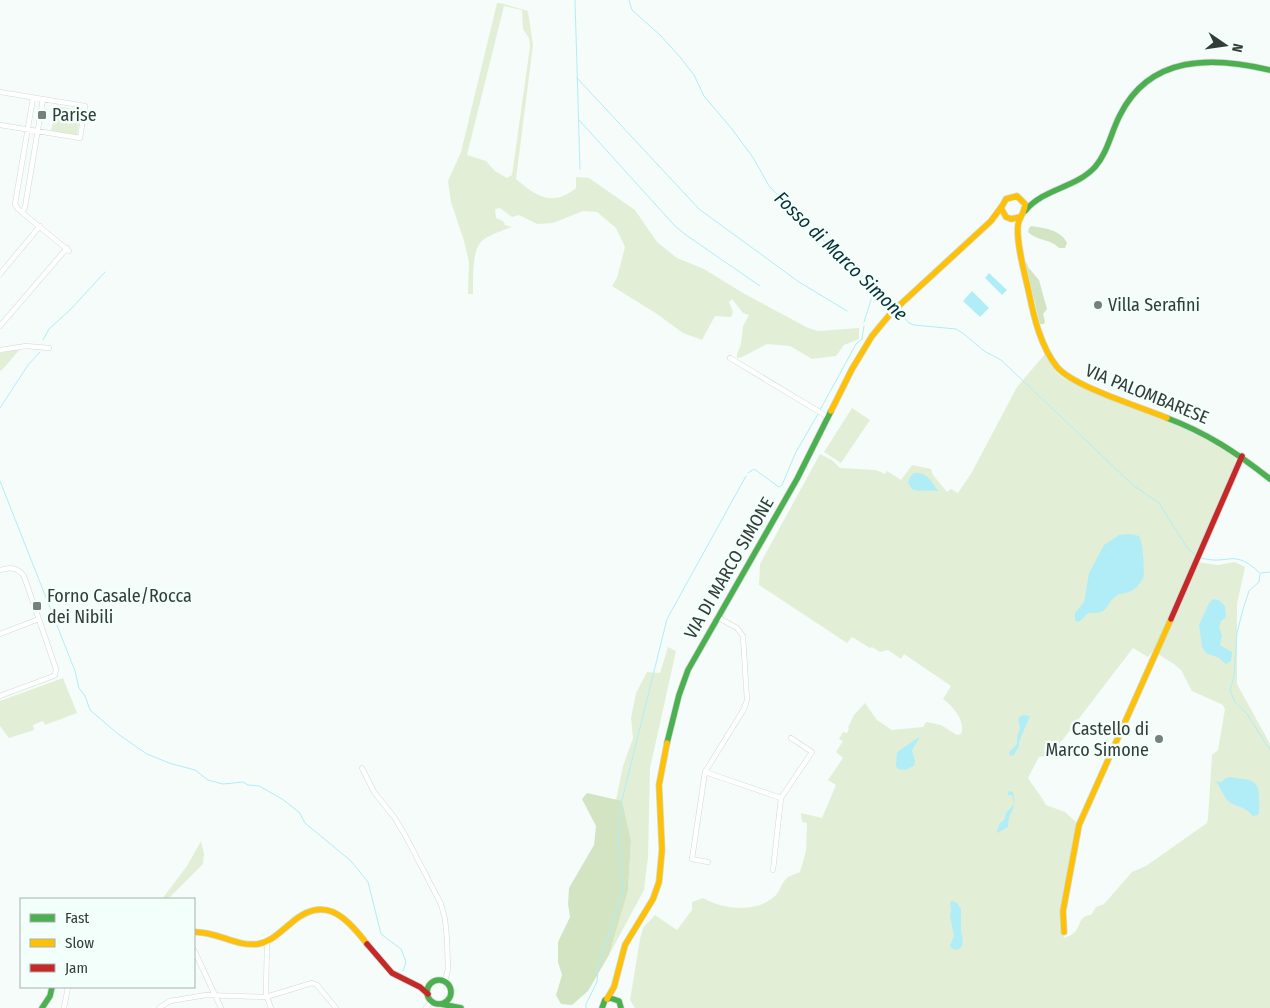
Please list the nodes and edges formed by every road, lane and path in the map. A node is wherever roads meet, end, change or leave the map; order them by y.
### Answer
1 (1270, 70) edge
2 (0, 92) edge
3 (33, 98) junction
4 (43, 99) junction
5 (0, 125) edge
6 (27, 129) junction
7 (38, 131) junction
8 (20, 172) junction
9 (30, 177) junction
10 (19, 179) junction
11 (1042, 196) junction
12 (1020, 198) junction
13 (1002, 206) junction
14 (23, 211) junction
15 (1025, 211) junction
16 (1005, 216) junction
17 (1020, 218) junction
18 (992, 220) junction
19 (1012, 220) junction
20 (40, 226) junction
21 (1018, 229) junction
22 (0, 274) edge
23 (0, 326) edge
24 (49, 348) dead end
25 (0, 350) edge
26 (730, 358) dead end
27 (828, 417) junction
28 (1242, 456) junction
29 (1270, 479) edge
30 (0, 570) edge
31 (718, 617) junction
32 (40, 619) junction
33 (0, 634) edge
34 (0, 696) edge
35 (791, 738) dead end
36 (362, 768) dead end
37 (705, 772) junction
38 (781, 798) junction
39 (708, 862) dead end
40 (772, 870) dead end
41 (195, 932) edge
42 (1064, 932) dead end
43 (266, 942) junction
44 (195, 952) edge
45 (445, 981) junction
46 (431, 983) junction
47 (615, 985) junction
48 (417, 986) junction
49 (52, 988) edge
50 (68, 988) edge
51 (428, 994) junction
52 (215, 995) junction
53 (451, 996) junction
54 (266, 997) junction
55 (607, 998) junction
56 (169, 1001) junction
57 (432, 1001) junction
58 (439, 1004) junction
59 (620, 1006) edge
60 (42, 1008) edge
61 (64, 1008) edge
62 (159, 1008) edge
63 (172, 1008) edge
64 (221, 1008) edge
65 (271, 1008) edge
66 (336, 1008) edge
67 (426, 1008) edge
68 (461, 1008) edge
69 (602, 1008) edge

1 - 11 street
2 - 3 street
3 - 4 street
3 - 6 street
4 - 7 street
4 - 7 street
5 - 6 street
6 - 7 street
6 - 8 street
7 - 9 street
8 - 9 street
8 - 10 street
9 - 10 street
9 - 14 street
10 - 14 street
11 - 12 street
11 - 15 street
12 - 13 street
12 - 15 street
13 - 16 street
13 - 18 street, VIA DI MARCO SIMONE
14 - 20 street
15 - 17 street
16 - 18 street, VIA DI MARCO SIMONE
16 - 19 street
17 - 19 street
17 - 21 street, VIA PALOMBARESE
18 - 27 street, VIA DI MARCO SIMONE
19 - 21 street, VIA PALOMBARESE
20 - 22 street
20 - 23 street
21 - 28 street, VIA PALOMBARESE
24 - 25 street
26 - 27 street
27 - 31 street, VIA DI MARCO SIMONE
28 - 29 street, VIA PALOMBARESE
28 - 42 street
30 - 32 street
31 - 37 street
31 - 47 street, VIA DI MARCO SIMONE
32 - 33 street
32 - 34 street
35 - 38 street
36 - 45 street
37 - 38 street
37 - 39 street
38 - 40 street
41 - 43 street
43 - 48 street
43 - 54 street
44 - 52 street
45 - 46 street
45 - 53 street
46 - 48 street
46 - 51 street
47 - 55 street, VIA DI MARCO SIMONE
47 - 59 street, VIA DI MARCO SIMONE
48 - 51 street
49 - 60 street
50 - 61 street
51 - 57 street
52 - 54 street
52 - 56 street
52 - 64 street
53 - 58 street
53 - 68 street
54 - 65 street
54 - 66 street
55 - 59 street
55 - 69 street, VIA DI MARCO SIMONE
56 - 62 street
56 - 63 street
57 - 58 street
57 - 67 street
58 - 68 street

